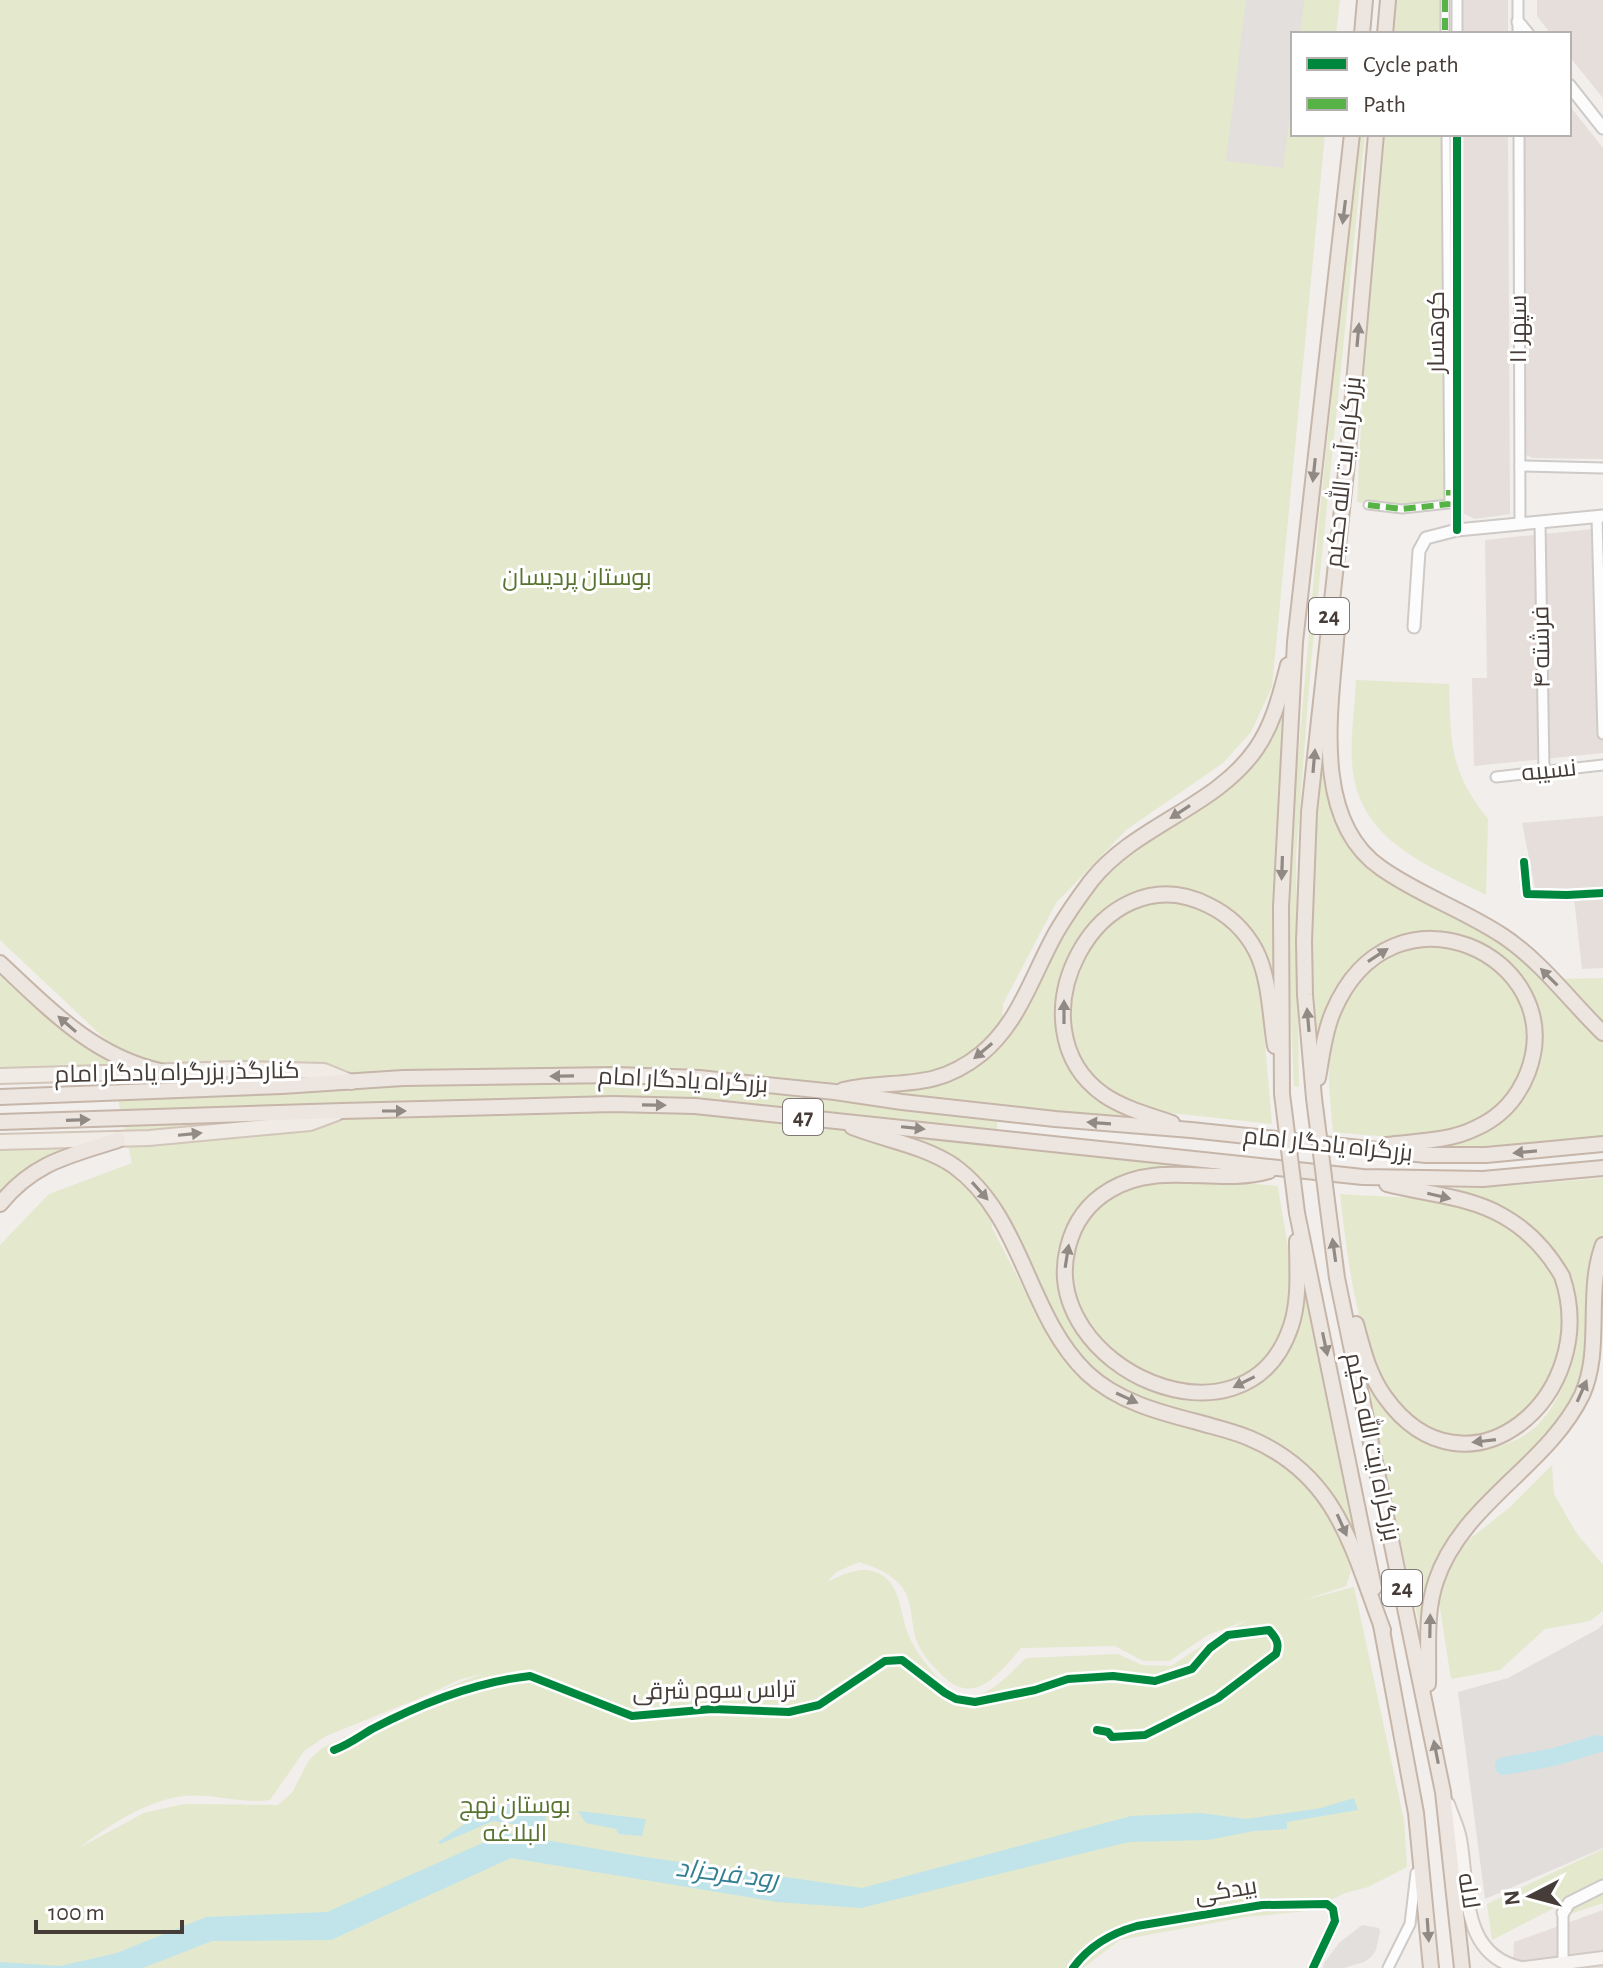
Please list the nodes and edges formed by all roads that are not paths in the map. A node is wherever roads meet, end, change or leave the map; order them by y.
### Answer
1 (1365, 0) edge
2 (1388, 0) edge
3 (1445, 0) edge
4 (1457, 0) edge
5 (1518, 0) edge
6 (1518, 28) edge
7 (1362, 32) edge
8 (1385, 32) edge
9 (1445, 32) edge
10 (1457, 32) edge
11 (1571, 88) edge
12 (1603, 128) edge
13 (1352, 136) edge
14 (1376, 136) edge
15 (1446, 136) edge
16 (1457, 136) edge
17 (1519, 136) edge
18 (1347, 463) junction
19 (1520, 466) junction
20 (1603, 468) edge
21 (1368, 505) dead end
22 (1600, 517) edge
23 (1540, 523) junction
24 (1520, 524) junction
25 (1457, 530) junction
26 (1414, 627) dead end
27 (1295, 642) junction
28 (1603, 734) edge
29 (1603, 765) edge
30 (1544, 771) junction
31 (1496, 777) dead end
32 (1524, 862) dead end
33 (1603, 893) edge
34 (0, 963) edge
35 (1603, 1033) edge
36 (160, 1071) junction
37 (0, 1076) edge
38 (351, 1082) junction
39 (835, 1092) junction
40 (1282, 1094) junction
41 (0, 1097) edge
42 (1314, 1098) junction
43 (342, 1111) junction
44 (837, 1121) junction
45 (0, 1122) edge
46 (1191, 1130) junction
47 (118, 1140) junction
48 (0, 1142) edge
49 (1603, 1144) edge
50 (1362, 1148) junction
51 (1278, 1168) junction
52 (1603, 1168) edge
53 (1363, 1177) junction
54 (0, 1204) edge
55 (1297, 1213) junction
56 (1603, 1245) edge
57 (1337, 1278) junction
58 (1383, 1630) junction
59 (1427, 1704) junction
60 (1443, 1792) junction
61 (1416, 1813) junction
62 (1603, 1886) edge
63 (1563, 1913) joint
64 (1603, 1958) edge
65 (1563, 1963) junction
66 (1073, 1968) edge
67 (1313, 1968) edge
68 (1388, 1968) edge
69 (1431, 1968) edge
70 (1462, 1968) edge
71 (1523, 1968) edge

1 - 7 highway
2 - 8 highway
3 - 9 street
4 - 10 street
5 - 6 street
11 - 12 street
13 -> 27 highway, بزرگراه آیت الله حکیم / 24
18 -> 14 highway, بزرگراه آیت الله حکیم / 24
15 - 21 street
16 - 25 street, کوهسار
17 - 19 street, سپهر ۱۱
35 -> 18 highway
42 -> 18 highway, بزرگراه آیت الله حکیم / 24
19 - 20 street
19 - 24 street, سپهر ۱۱
22 - 23 street
22 - 28 street
23 - 24 street
23 - 30 street, فرشته ۴
24 - 25 street
25 - 26 street
27 -> 39 highway
27 -> 40 highway, بزرگراه آیت الله حکیم / 24
29 - 30 street, نسیبه
30 - 31 street, نسیبه
32 - 33 street
36 -> 34 highway
36 - 37 main road, کنارگذر بزرگراه یادگار امام
36 - 38 main road, کنارگذر بزرگراه یادگار امام
39 -> 38 highway, بزرگراه یادگار امام / 47
38 - 41 highway, بزرگراه یادگار امام / 47
46 -> 39 highway, بزرگراه یادگار امام / 47
46 -> 40 highway
40 - 55 highway, 24, bridge
42 -> 50 highway
57 -> 42 highway, بزرگراه آیت الله حکیم / 24, bridge
43 -> 44 highway, بزرگراه یادگار امام / 47
45 -> 43 highway, بزرگراه یادگار امام / 47
47 -> 43 main road
44 -> 51 highway, بزرگراه یادگار امام / 47
44 -> 58 highway
46 - 50 highway, بزرگراه یادگار امام / 47
47 - 48 main road
47 - 54 highway
49 -> 50 highway, بزرگراه یادگار امام / 47
51 - 53 highway, بزرگراه یادگار امام / 47
55 -> 51 highway
52 - 53 highway, بزرگراه یادگار امام / 47
53 -> 57 highway
55 -> 58 highway, بزرگراه آیت الله حکیم / 24
59 -> 56 highway
57 - 59 highway, بزرگراه آیت الله حکیم / 24
58 - 61 highway, بزرگراه آیت الله حکیم / 24
60 -> 59 highway, بزرگراه آیت الله حکیم / 24
60 - 70 highway, بزرگراه آیت الله حکیم / 24
60 - 71 main road, لاله
61 - 68 street
61 -> 69 highway, بزرگراه آیت الله حکیم / 24
62 - 63 street
63 - 65 street
64 - 65 main road, لاله
65 - 71 main road, لاله
66 - 67 street, بیدکی

